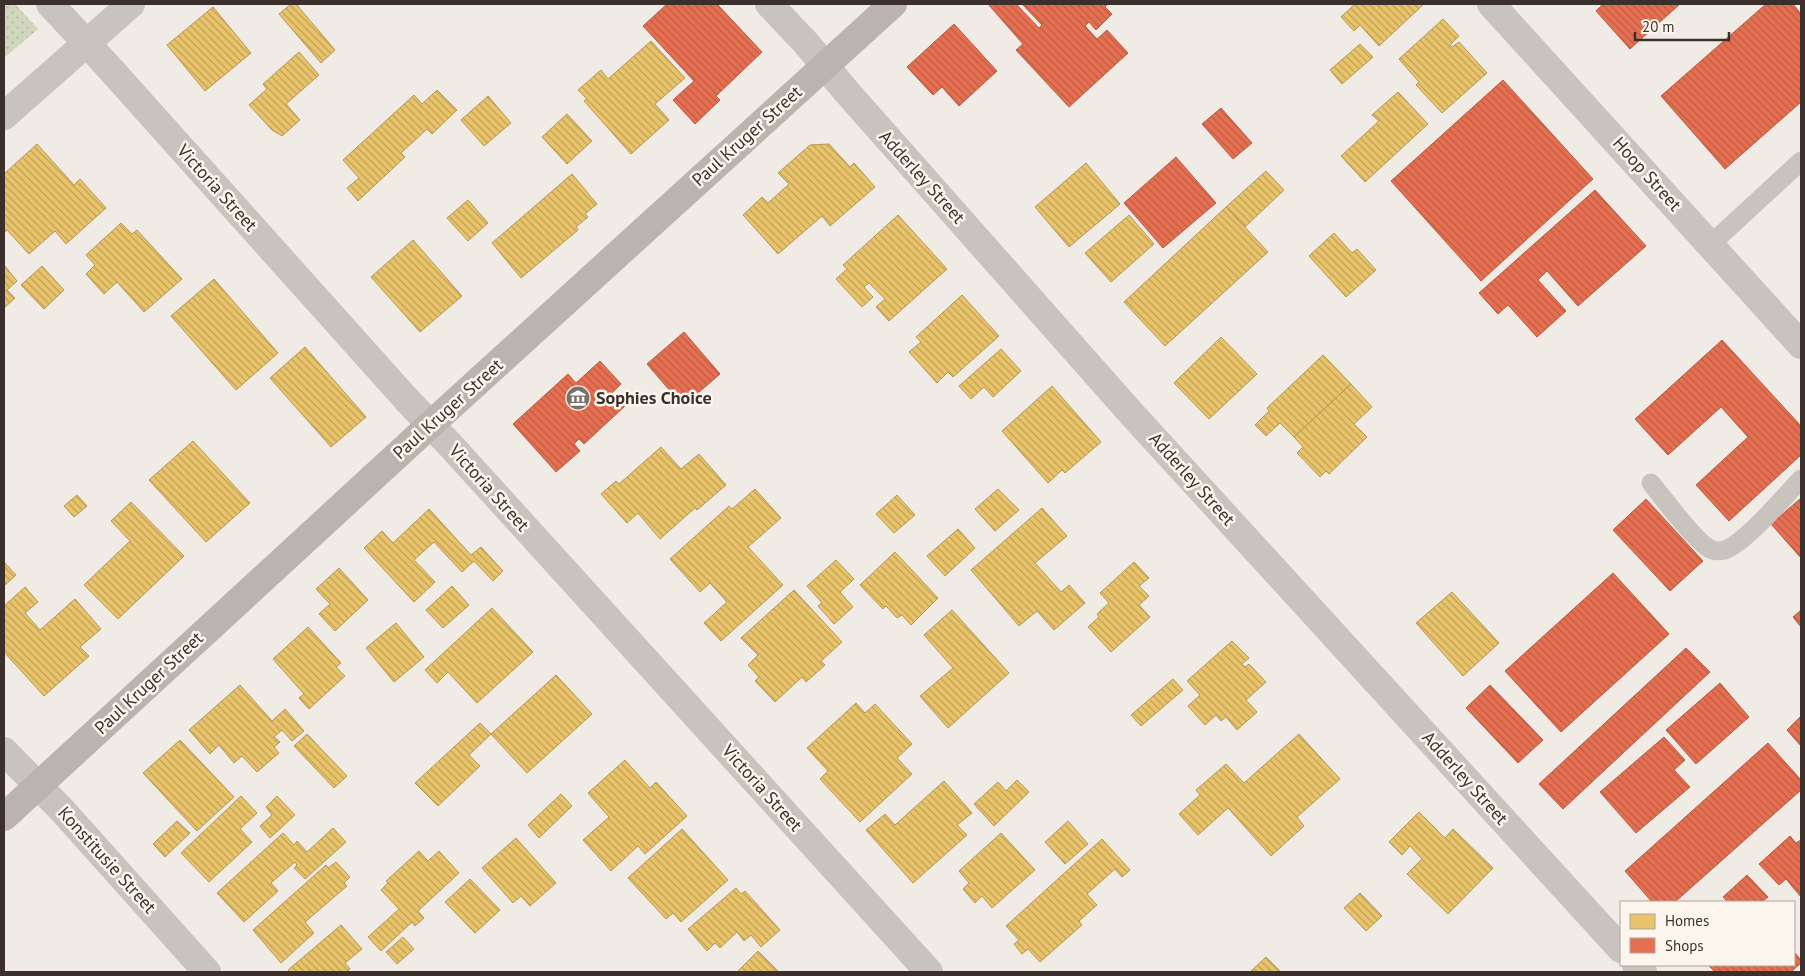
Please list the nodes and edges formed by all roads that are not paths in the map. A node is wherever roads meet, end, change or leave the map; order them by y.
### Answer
1 (50, 4) edge
2 (131, 4) edge
3 (769, 4) edge
4 (893, 4) edge
5 (1491, 4) edge
6 (86, 43) junction
7 (825, 65) junction
8 (4, 116) edge
9 (1801, 161) edge
10 (1711, 244) junction
11 (1801, 345) edge
12 (430, 425) junction
13 (1801, 479) edge
14 (1651, 483) dead end
15 (4, 751) edge
16 (38, 786) junction
17 (4, 817) edge
18 (1620, 948) edge
19 (207, 972) edge
20 (929, 972) edge

1 - 6 street, Victoria Street
2 - 6 street
3 - 7 street, Adderley Street
4 - 7 street, Paul Kruger Street
5 - 10 street, Hoop Street
6 - 8 street
6 - 12 street, Victoria Street
7 - 12 street, Paul Kruger Street
7 - 18 street, Adderley Street
9 - 10 lane
10 - 11 street, Hoop Street
12 - 16 street, Paul Kruger Street
12 - 20 street, Victoria Street
13 - 14 lane
15 - 16 street, Konstitusie Street
16 - 17 street, Paul Kruger Street
16 - 19 street, Konstitusie Street

